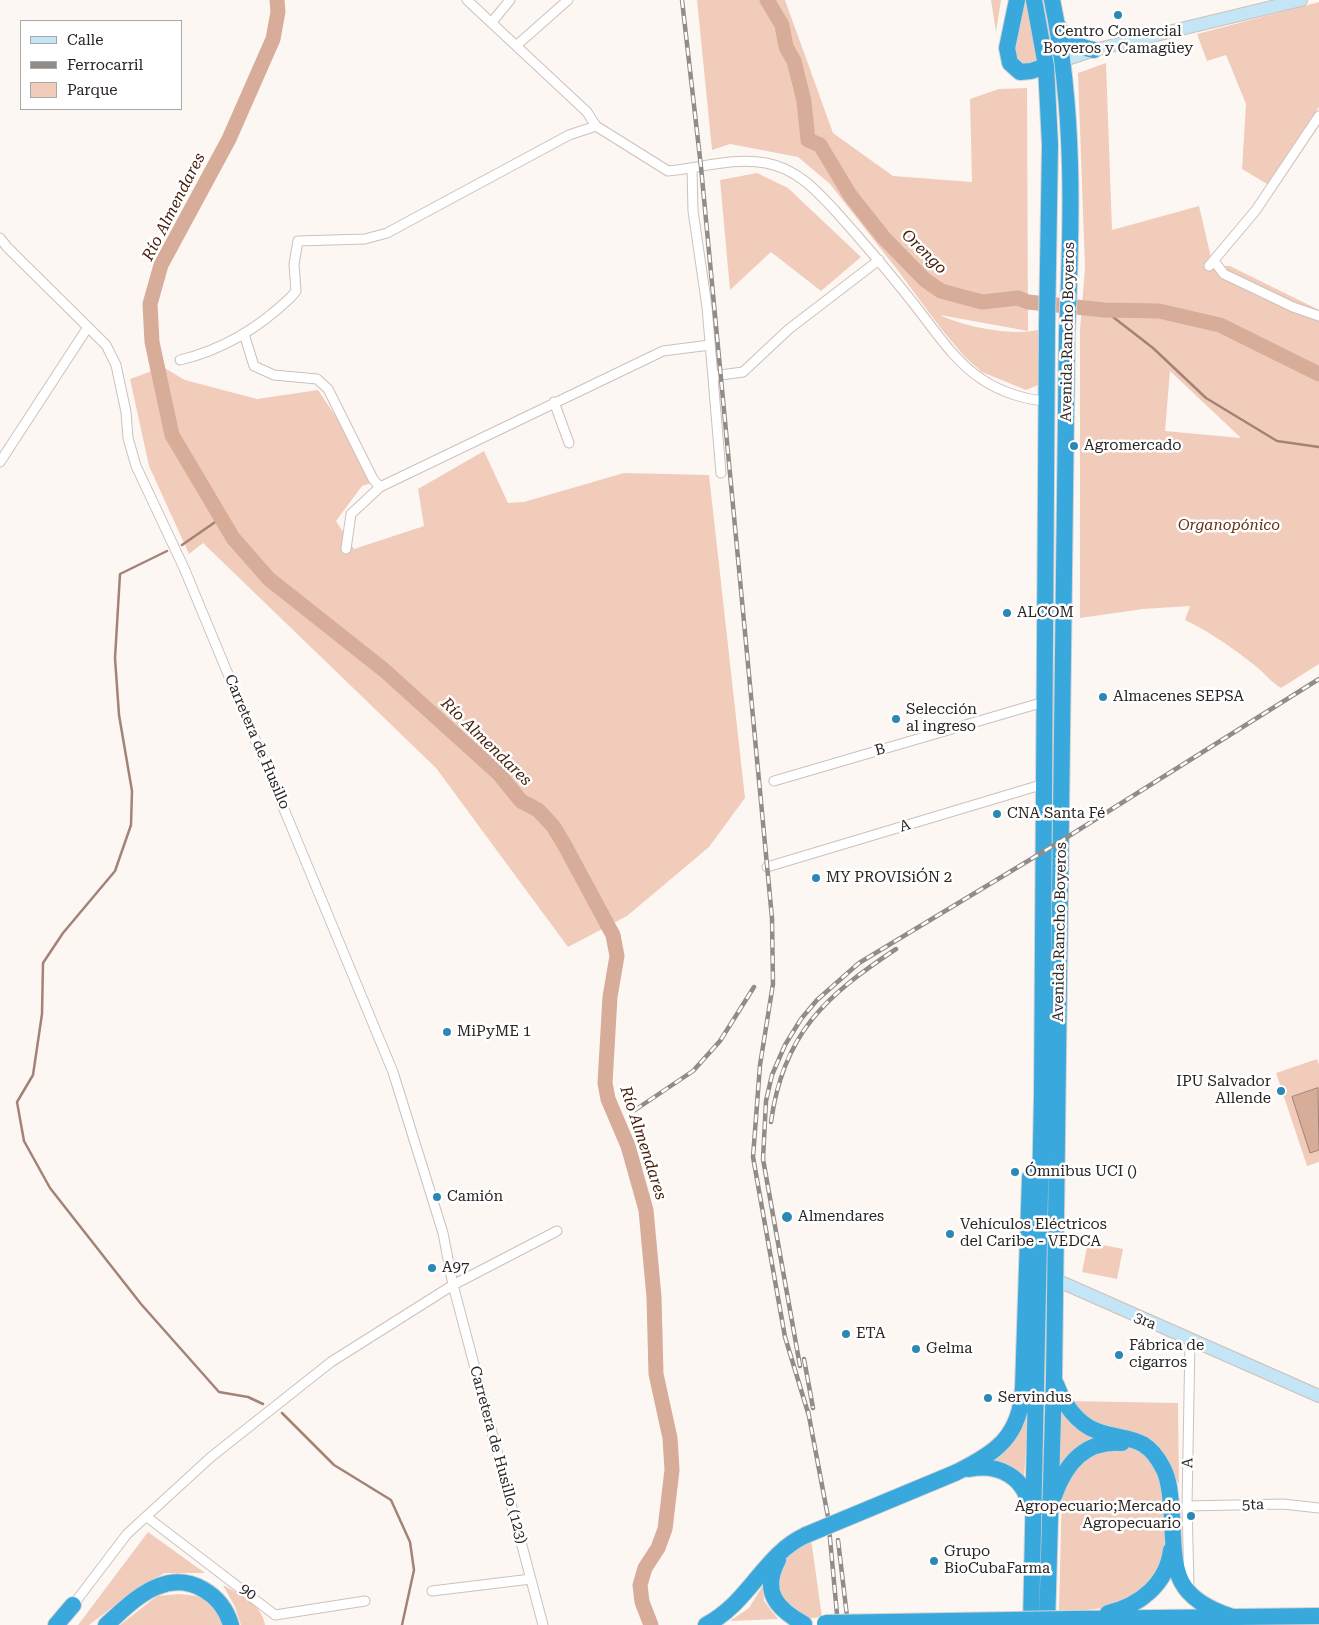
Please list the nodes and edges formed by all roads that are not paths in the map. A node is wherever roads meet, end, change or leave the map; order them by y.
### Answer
1 (468, 0) edge
2 (510, 0) edge
3 (568, 0) edge
4 (1017, 0) edge
5 (1034, 0) edge
6 (1301, 0) edge
7 (1054, 7) edge
8 (492, 22) junction
9 (517, 45) junction
10 (1094, 50) junction
11 (1062, 61) junction
12 (1046, 66) junction
13 (1319, 116) edge
14 (596, 126) junction
15 (692, 169) junction
16 (0, 238) edge
17 (879, 260) junction
18 (1319, 316) edge
19 (88, 327) junction
20 (244, 334) junction
21 (710, 345) junction
22 (180, 360) dead end
23 (713, 376) junction
24 (1047, 401) junction
25 (554, 402) junction
26 (569, 443) dead end
27 (0, 462) edge
28 (721, 473) dead end
29 (380, 487) junction
30 (346, 550) dead end
31 (1044, 702) junction
32 (774, 780) dead end
33 (1044, 784) junction
34 (766, 868) dead end
35 (1042, 1096) junction
36 (557, 1231) dead end
37 (1054, 1280) junction
38 (453, 1285) junction
39 (1190, 1340) junction
40 (1054, 1379) junction
41 (1319, 1396) edge
42 (1152, 1452) junction
43 (955, 1473) junction
44 (1187, 1506) junction
45 (1319, 1508) edge
46 (147, 1517) junction
47 (1050, 1520) junction
48 (1173, 1533) junction
49 (806, 1535) junction
50 (1033, 1540) junction
51 (531, 1579) junction
52 (1189, 1585) dead end
53 (432, 1591) dead end
54 (365, 1601) dead end
55 (73, 1605) junction
56 (1230, 1616) junction
57 (1319, 1616) edge
58 (1072, 1618) junction
59 (797, 1624) edge
60 (56, 1625) edge
61 (61, 1625) edge
62 (106, 1625) edge
63 (231, 1625) edge
64 (543, 1625) edge
65 (706, 1625) edge
66 (1030, 1625) edge
67 (1047, 1625) edge

1 - 8 street
2 - 8 street
3 - 9 street
4 - 12 highway
5 - 12 highway, Avenida Rancho Boyeros
6 - 10 street
7 - 10 highway
7 - 11 highway, Avenida Rancho Boyeros
8 - 9 street
9 - 14 street
10 - 11 street
11 - 12 street
11 - 37 highway, Avenida Rancho Boyeros
12 - 24 highway, Avenida Rancho Boyeros
13 - 18 street
14 - 15 street
14 - 20 street
15 - 17 street
15 - 21 street
16 - 19 street, Carretera de Husillo
17 - 23 street
17 - 24 street
19 - 27 street
19 - 38 street, Carretera de Husillo
20 - 22 street
20 - 29 street
21 - 23 street
21 - 25 street
23 - 28 street
24 - 31 highway, Avenida Rancho Boyeros
25 - 26 street
25 - 29 street
29 - 30 street
31 - 32 street, B
31 - 33 highway, Avenida Rancho Boyeros
33 - 34 street, A
33 - 35 highway, Avenida Rancho Boyeros
35 - 43 highway
35 - 50 highway, Avenida Rancho Boyeros
36 - 38 street
37 - 39 street, 3ra
37 - 40 highway, Avenida Rancho Boyeros
38 - 46 street
38 - 51 street, Carretera de Husillo (123)
39 - 41 street, 3ra
39 - 44 street, A
40 - 42 highway
40 - 47 highway, Avenida Rancho Boyeros
42 - 47 highway
42 - 48 highway
43 - 49 highway, bridge
43 - 50 highway
44 - 45 street, 5ta
44 - 52 street, A
46 - 54 street, 90
46 - 55 street
47 - 67 highway, Avenida Rancho Boyeros
48 - 56 highway
48 - 58 highway
49 - 59 highway
49 - 65 highway
50 - 66 highway, Avenida Rancho Boyeros
51 - 53 street
51 - 64 street, Carretera de Husillo (123)
55 - 60 highway
55 - 61 highway
56 - 57 highway
56 - 58 highway
58 - 59 highway, bridge
62 - 63 highway

